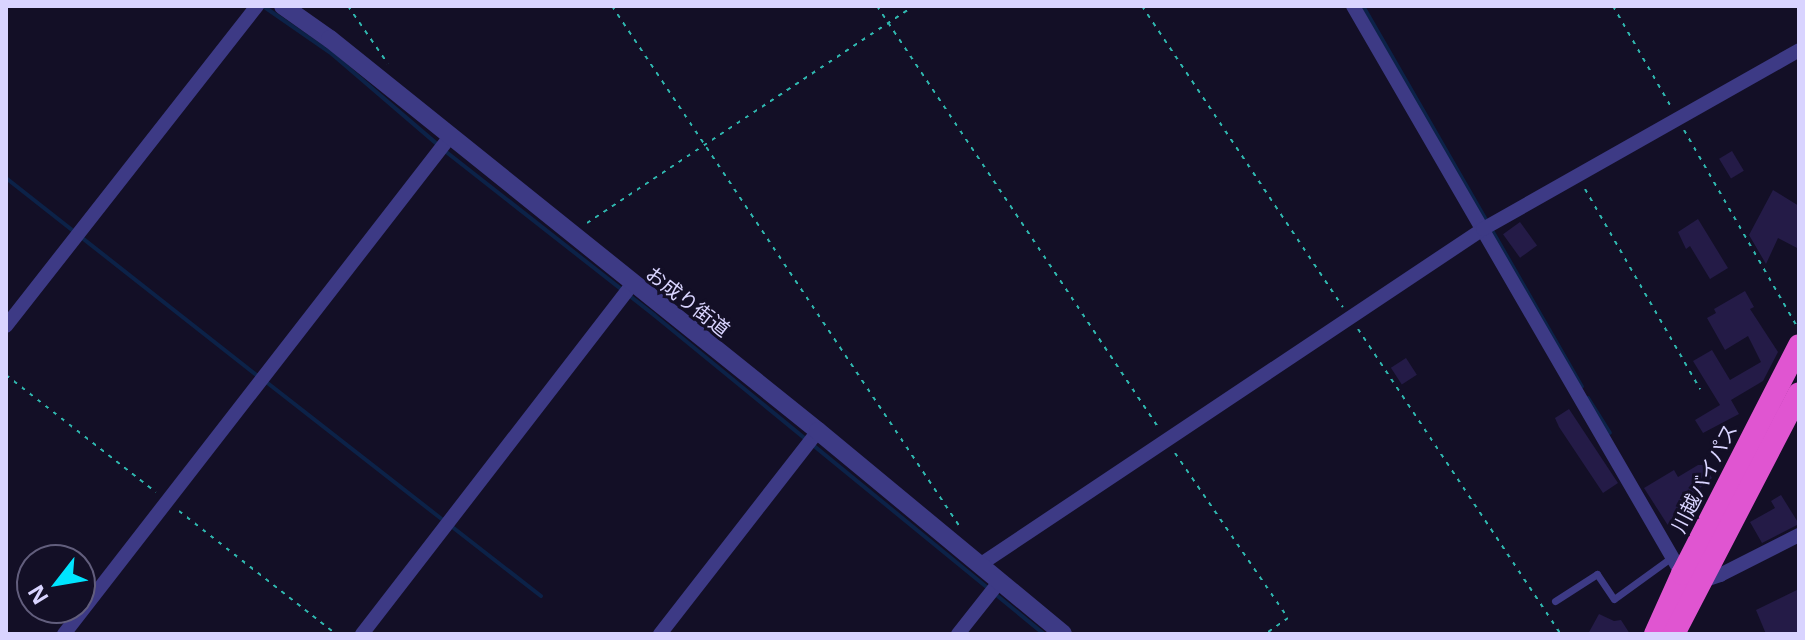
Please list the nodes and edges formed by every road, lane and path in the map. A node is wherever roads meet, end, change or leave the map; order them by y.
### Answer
1 (257, 6) edge
2 (283, 6) edge
3 (348, 6) edge
4 (612, 6) edge
5 (877, 6) edge
6 (913, 6) edge
7 (1353, 6) edge
8 (1613, 6) edge
9 (888, 23) junction
10 (1799, 50) edge
11 (389, 65) dead end
12 (1678, 120) junction
13 (449, 138) junction
14 (704, 145) junction
15 (1578, 177) junction
16 (1483, 229) junction
17 (570, 235) junction
18 (632, 285) junction
19 (6, 326) edge
20 (1799, 330) edge
21 (1799, 345) edge
22 (1700, 389) dead end
23 (1799, 393) edge
24 (818, 431) junction
25 (1167, 440) junction
26 (1799, 535) edge
27 (962, 549) junction
28 (981, 564) junction
29 (1684, 571) junction
30 (1000, 581) junction
31 (1555, 601) dead end
32 (64, 634) edge
33 (362, 634) edge
34 (660, 634) edge
35 (958, 634) edge
36 (1063, 634) edge
37 (1265, 634) edge
38 (1655, 634) edge
39 (1674, 634) edge

1 - 19 street
2 - 13 street, お成り街道
3 - 11 path
4 - 14 path
5 - 9 path
6 - 9 path
7 - 16 street
8 - 12 path
9 - 14 path
9 - 25 path
10 - 12 street
12 - 15 street
12 - 20 path
13 - 17 street, お成り街道
13 - 32 street
14 - 17 path
14 - 27 path
15 - 16 street
15 - 22 path
16 - 25 street
16 - 29 street
17 - 18 street, お成り街道
18 - 24 street, お成り街道
18 - 33 street
21 - 29 highway, 川越バイパス
23 - 29 highway, 川越バイパス
24 - 27 street, お成り街道
24 - 34 street
25 - 28 street
25 - 37 path
26 - 29 street
27 - 28 street, お成り街道
28 - 30 street, お成り街道
29 - 31 lane
29 - 38 highway, 川越バイパス
29 - 39 highway, 川越バイパス
30 - 35 street
30 - 36 street, お成り街道

